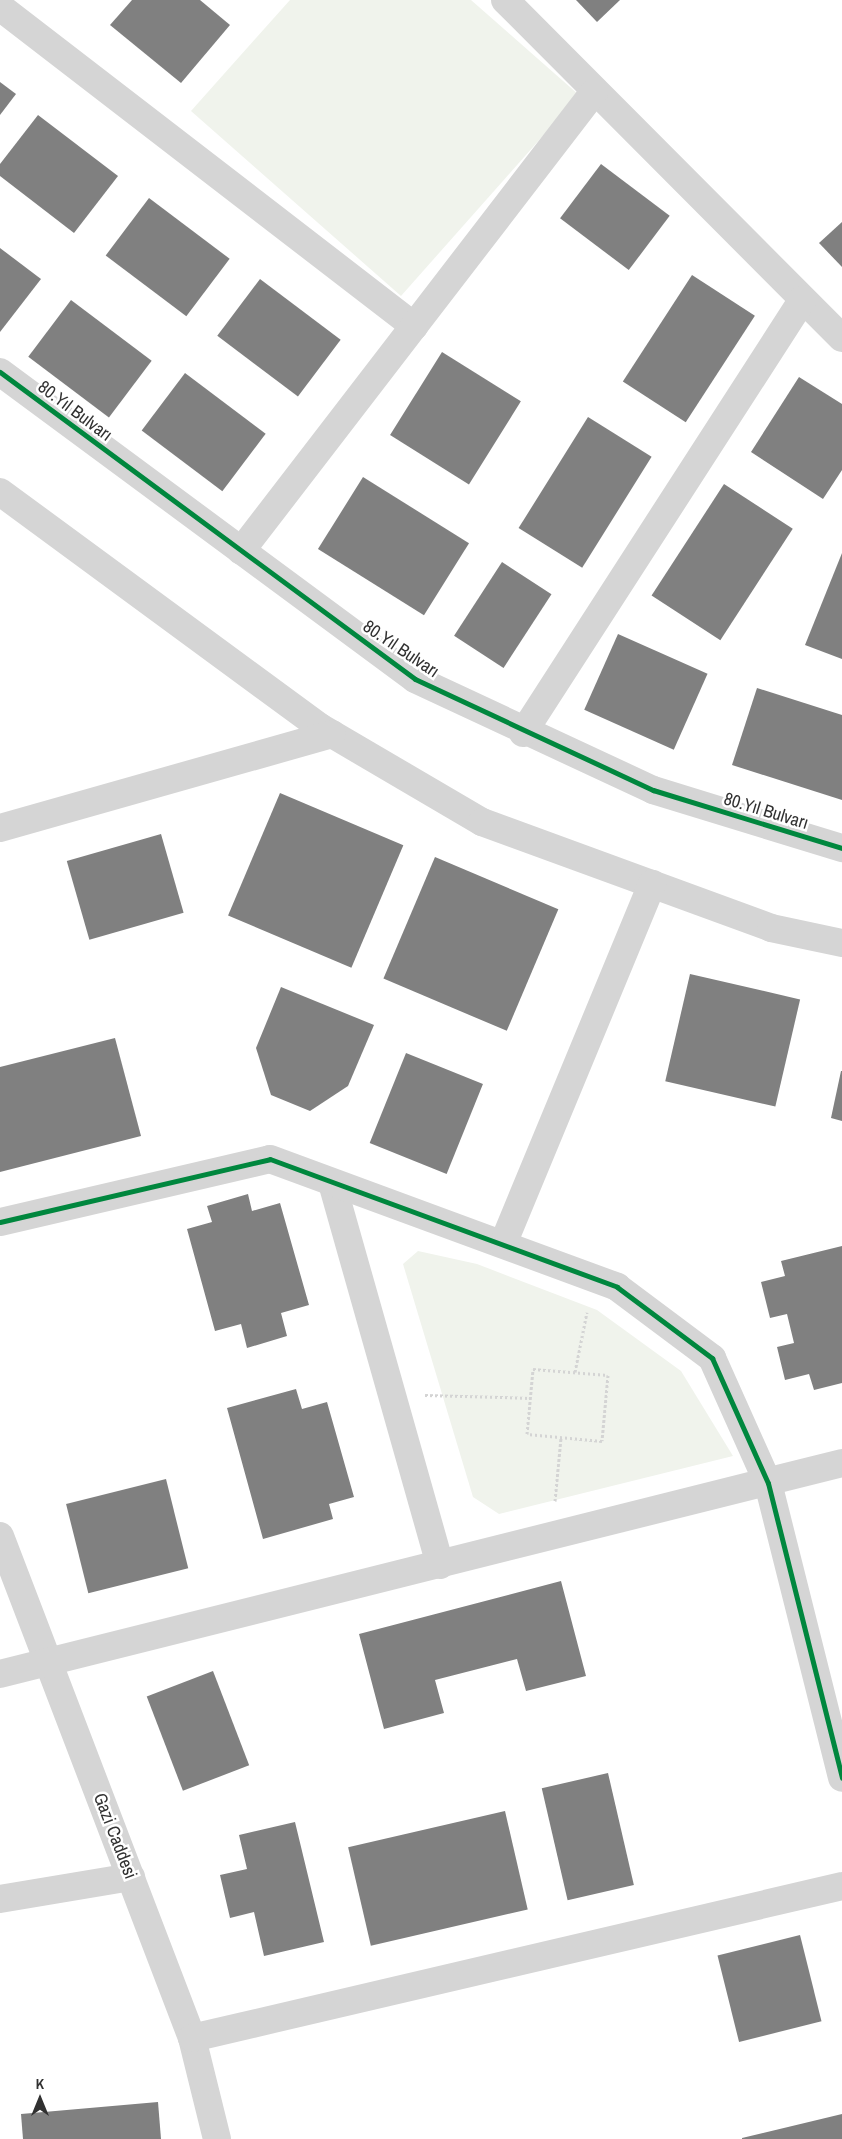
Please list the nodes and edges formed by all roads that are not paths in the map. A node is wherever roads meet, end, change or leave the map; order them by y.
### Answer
1 (505, 0) edge
2 (0, 7) edge
3 (594, 92) junction
4 (803, 299) junction
5 (414, 326) junction
6 (842, 338) edge
7 (0, 372) edge
8 (0, 492) edge
9 (242, 551) junction
10 (524, 733) junction
11 (332, 734) junction
12 (0, 828) edge
13 (842, 848) edge
14 (652, 884) junction
15 (842, 943) edge
16 (332, 1183) junction
17 (0, 1222) edge
18 (503, 1244) junction
19 (842, 1463) edge
20 (768, 1483) junction
21 (0, 1536) edge
22 (440, 1565) junction
23 (48, 1662) junction
24 (0, 1674) edge
25 (842, 1778) edge
26 (131, 1877) junction
27 (842, 1886) edge
28 (0, 1900) edge
29 (192, 2038) junction
30 (217, 2139) edge

1 - 3 street
2 - 5 street
3 - 4 street
3 - 5 street
4 - 6 street
4 - 10 street
5 - 9 street
7 - 9 street, 80.Yıl Bulvarı
8 - 11 street
9 - 10 street, 80.Yıl Bulvarı
10 - 13 street, 80.Yıl Bulvarı
11 - 12 street
11 - 14 street
14 - 15 street
14 - 18 street
16 - 17 street
16 - 18 street
16 - 22 street
18 - 20 street
19 - 20 street
20 - 22 street
20 - 25 street
21 - 23 street, Gazi Caddesi
22 - 23 street
23 - 24 street
23 - 26 street, Gazi Caddesi
26 - 28 street
26 - 29 street, Gazi Caddesi
27 - 29 street
29 - 30 street, Gazi Caddesi

